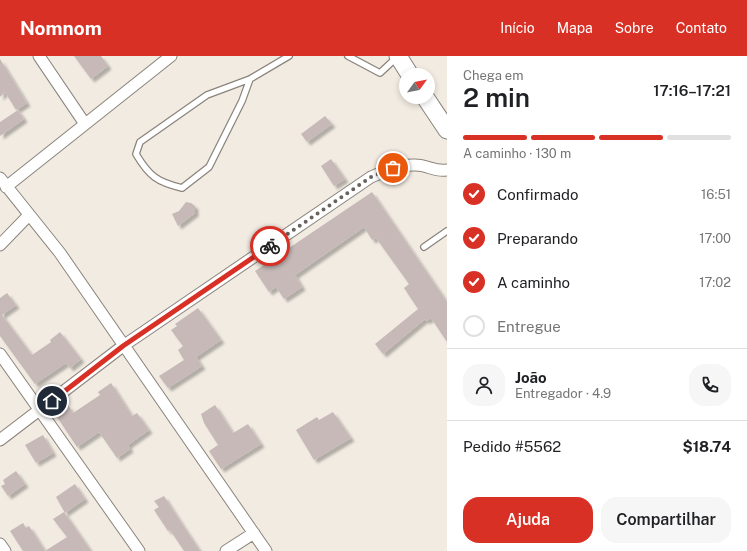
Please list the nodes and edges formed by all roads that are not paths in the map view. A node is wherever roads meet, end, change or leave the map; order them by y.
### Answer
1 (39, 56) edge
2 (171, 56) edge
3 (289, 56) edge
4 (348, 56) edge
5 (398, 56) edge
6 (406, 68) edge
7 (250, 79) junction
8 (430, 104) edge
9 (85, 124) junction
10 (447, 130) edge
11 (447, 170) edge
12 (3, 182) edge
13 (29, 215) junction
14 (447, 231) edge
15 (0, 245) edge
16 (424, 247) dead end
17 (123, 346) junction
18 (0, 354) edge
19 (41, 410) junction
20 (0, 440) edge
21 (254, 533) junction
22 (0, 544) edge
23 (5, 551) edge
24 (139, 551) edge
25 (226, 551) edge
26 (266, 551) edge

1 - 9 street
2 - 9 street
3 - 7 lane
4 - 5 lane
5 - 6 main road
7 - 7 lane
8 - 10 main road
9 - 12 street
11 - 17 street
12 - 13 street
13 - 15 street
13 - 17 street
14 - 16 lane
17 - 19 street
17 - 21 street
18 - 19 street
19 - 20 street
19 - 24 street
21 - 25 street
21 - 26 street
22 - 23 street

